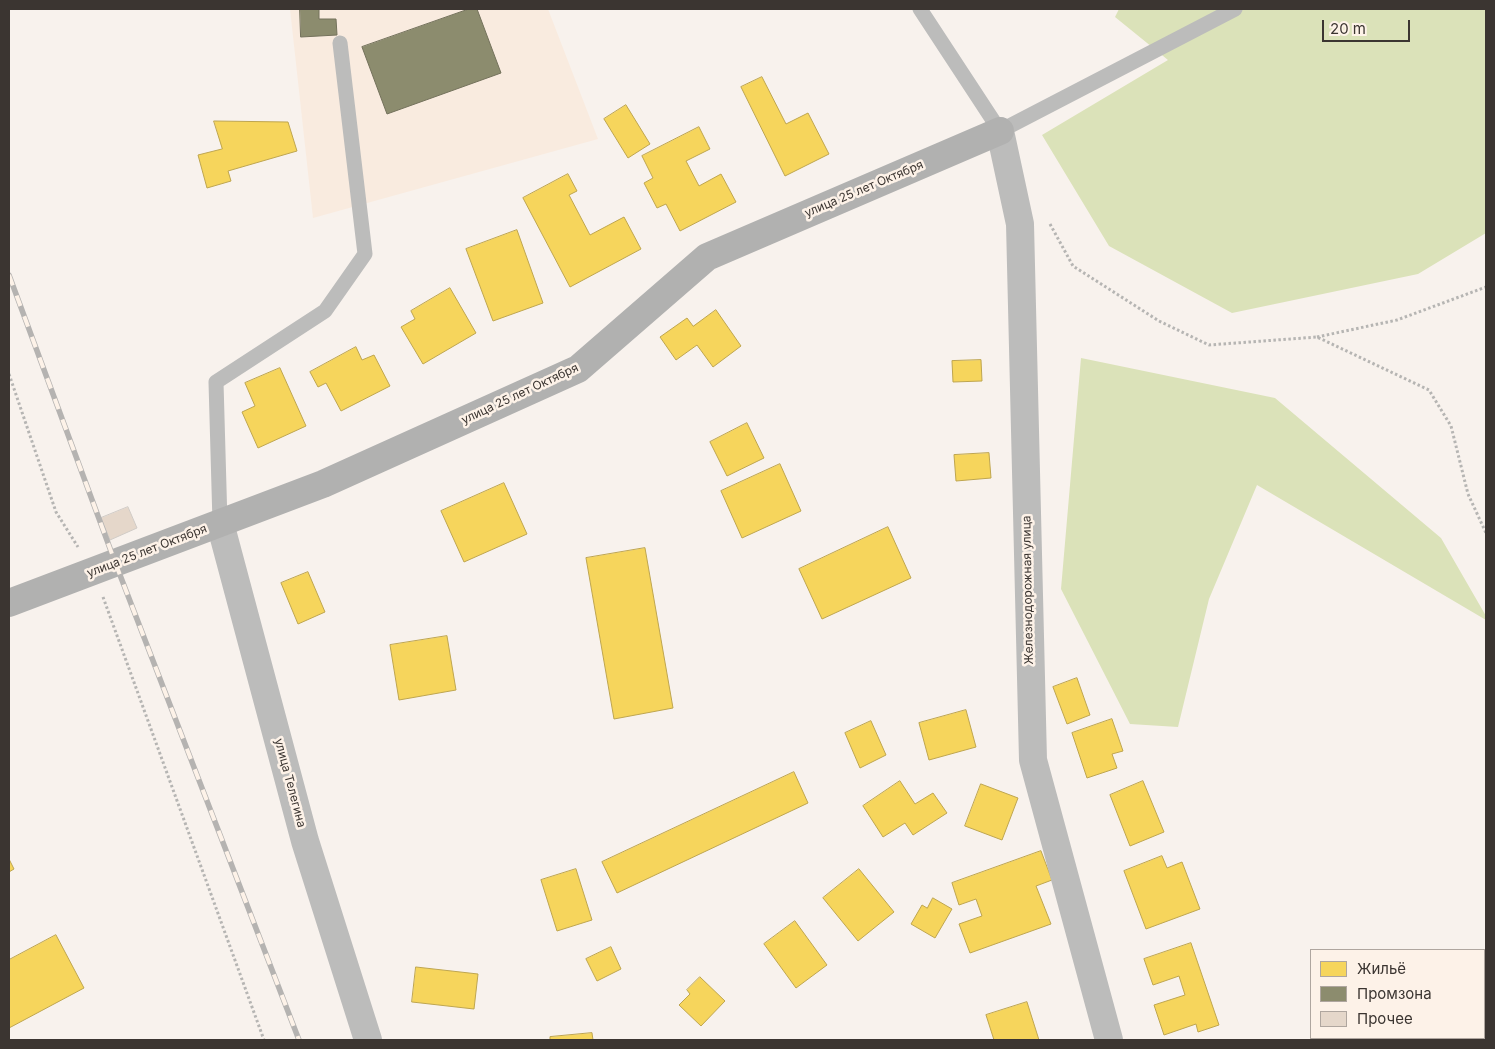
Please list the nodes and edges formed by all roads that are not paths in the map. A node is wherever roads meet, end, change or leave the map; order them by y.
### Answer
1 (920, 9) edge
2 (1235, 9) edge
3 (340, 43) dead end
4 (1000, 131) junction
5 (220, 523) junction
6 (9, 603) edge
7 (368, 1040) edge
8 (1109, 1040) edge

1 - 4 lane
2 - 4 lane
3 - 5 lane
4 - 5 street, улица 25 лет Октября
4 - 8 street, Железнодорожная улица
5 - 6 street, улица 25 лет Октября
5 - 7 street, улица Телегина

